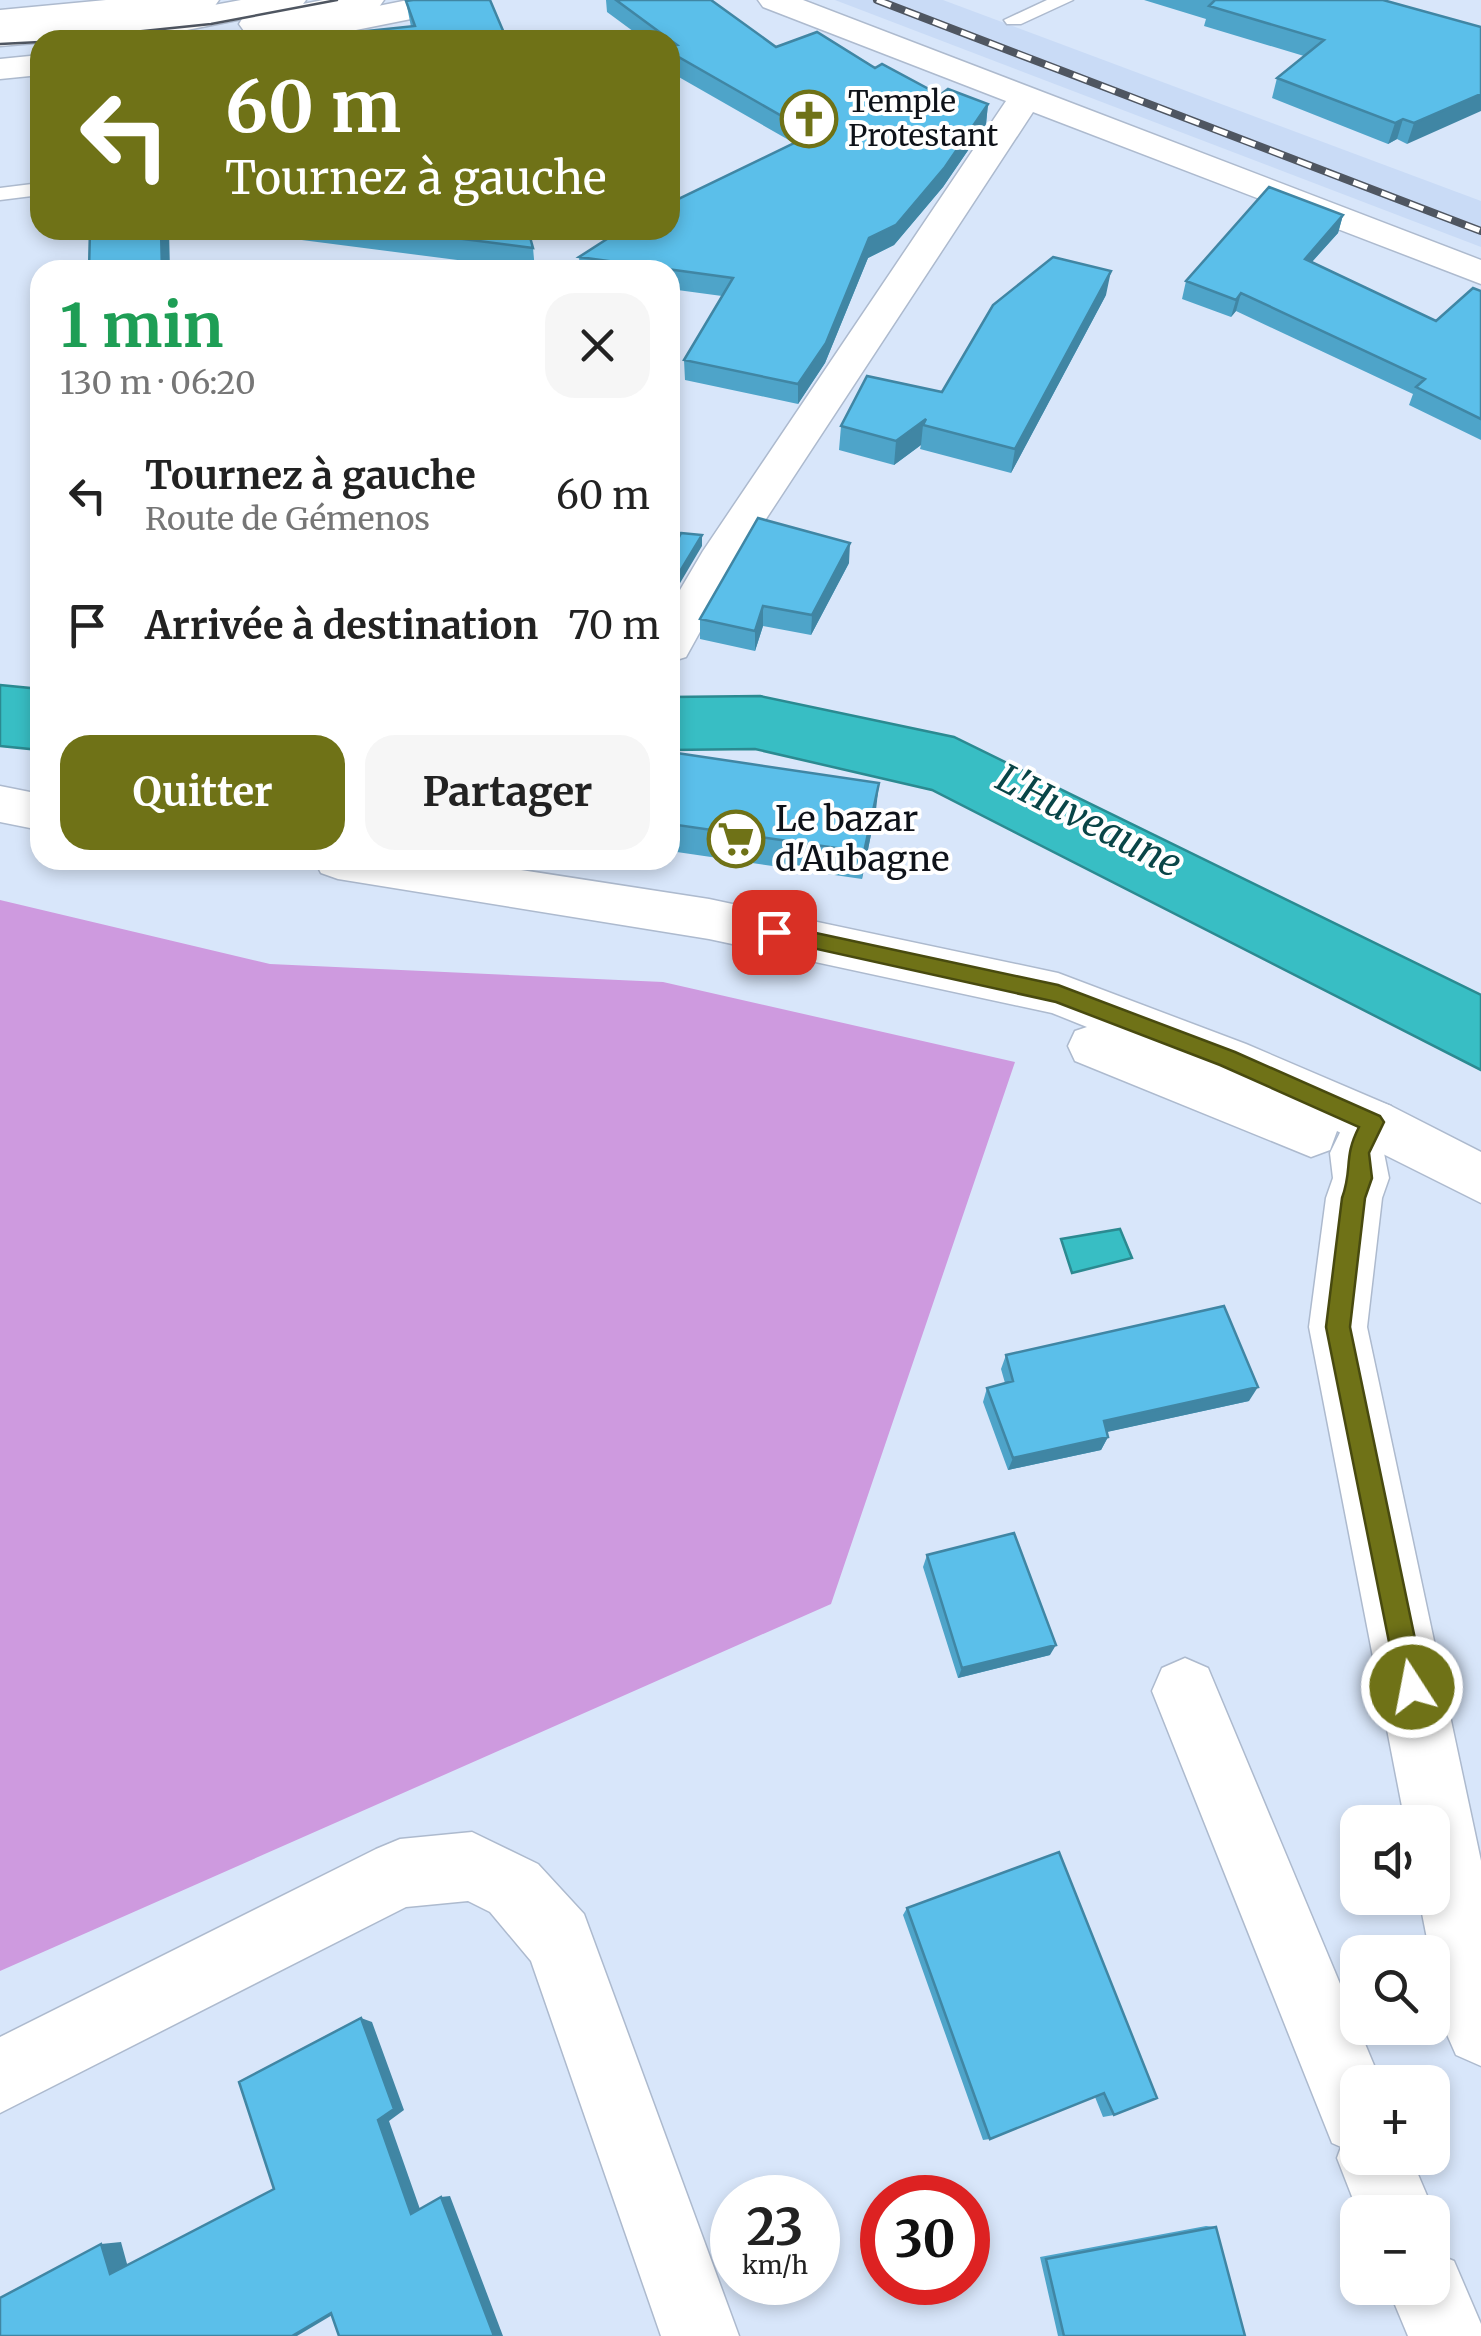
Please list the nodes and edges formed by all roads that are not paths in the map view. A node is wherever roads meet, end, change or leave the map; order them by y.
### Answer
1 (290, 0) edge
2 (368, 0) edge
3 (456, 0) edge
4 (774, 0) edge
5 (1064, 0) edge
6 (188, 1) edge
7 (0, 20) edge
8 (1014, 20) dead end
9 (70, 30) edge
10 (206, 30) edge
11 (308, 30) edge
12 (30, 33) edge
13 (0, 36) edge
14 (30, 48) edge
15 (0, 50) edge
16 (30, 66) edge
17 (0, 68) edge
18 (1027, 96) junction
19 (30, 190) edge
20 (0, 194) edge
21 (1481, 273) edge
22 (680, 628) edge
23 (0, 804) edge
24 (30, 810) edge
25 (401, 870) edge
26 (1365, 1138) junction
27 (1481, 1178) edge
28 (1481, 1216) edge
29 (1185, 1691) dead end
30 (1481, 2030) edge
31 (1340, 2072) edge
32 (0, 2076) edge
33 (1434, 2305) edge
34 (700, 2336) edge
35 (1446, 2336) edge

1 - 9 street
2 - 10 street
3 - 11 street
4 - 18 street
5 - 8 lane
6 - 7 street
12 - 13 street
14 - 15 street
16 - 17 street
18 - 21 street
18 - 22 street
19 - 20 lane
23 - 24 street
25 - 26 street
26 - 27 street
26 - 28 street
26 - 30 street
29 - 31 street
32 - 34 street
33 - 35 street

